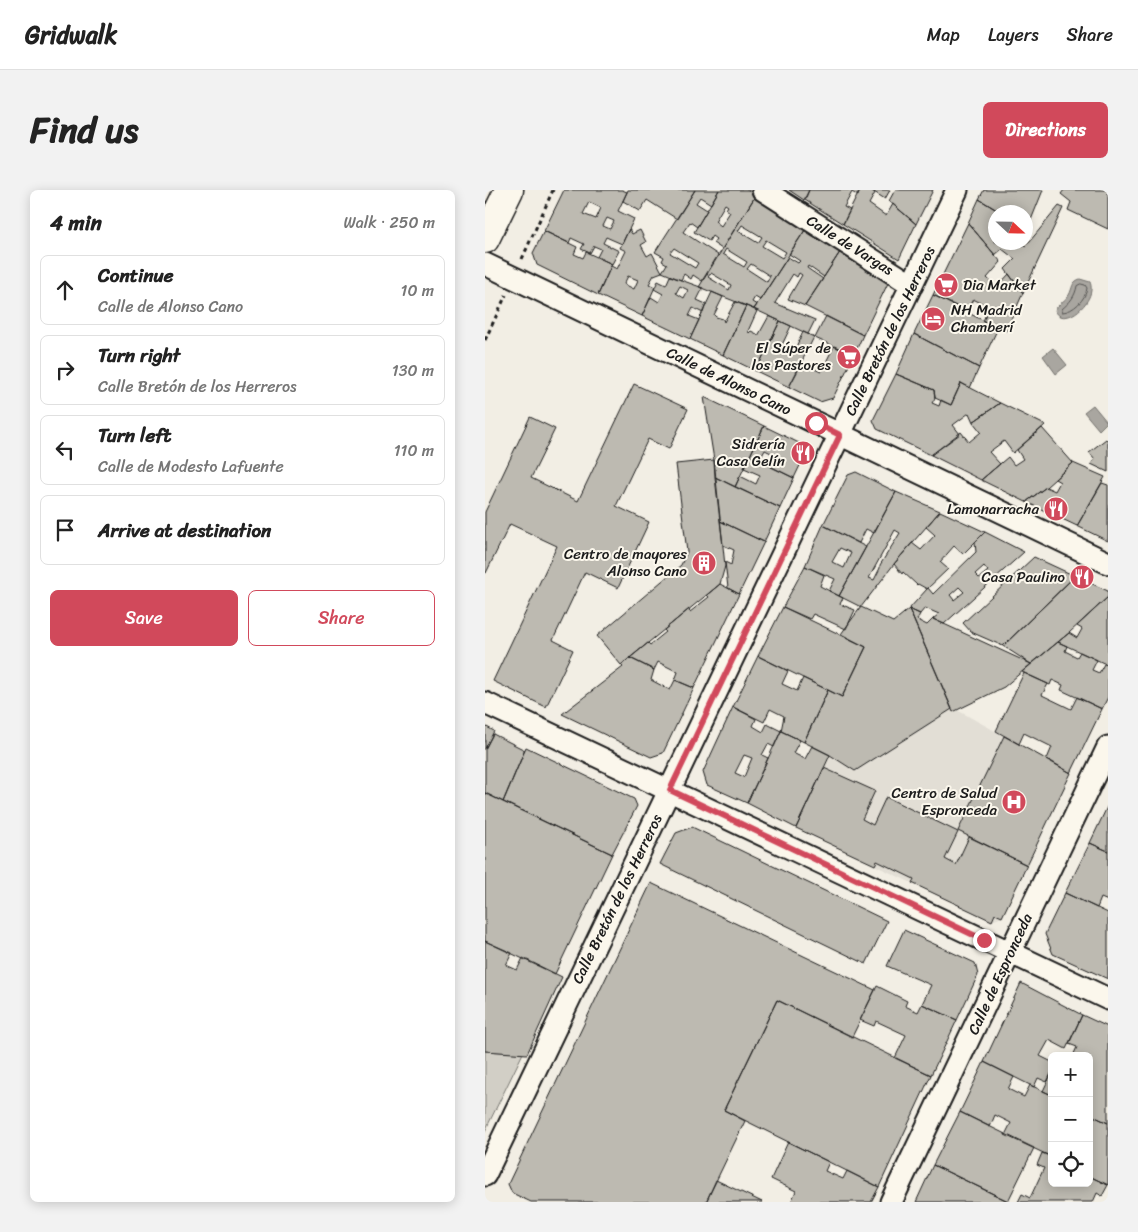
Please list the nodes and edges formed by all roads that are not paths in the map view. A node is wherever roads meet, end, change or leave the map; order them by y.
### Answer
1 (509, 190) edge
2 (763, 190) edge
3 (957, 190) edge
4 (485, 239) edge
5 (485, 264) edge
6 (912, 285) junction
7 (840, 435) junction
8 (1108, 563) edge
9 (485, 703) edge
10 (1108, 747) edge
11 (670, 790) junction
12 (1010, 952) junction
13 (1108, 999) edge
14 (485, 1175) edge
15 (891, 1202) edge

1 - 4 main road
2 - 6 street, Calle de Vargas
3 - 6 street, Calle Bretón de los Herreros
5 - 7 street, Calle de Alonso Cano
6 - 7 street, Calle Bretón de los Herreros
7 - 8 street, Calle de Alonso Cano
7 - 11 street, Calle Bretón de los Herreros
9 - 11 street
10 - 12 street, Calle de Espronceda
11 - 12 street
11 - 14 street, Calle Bretón de los Herreros
12 - 13 street
12 - 15 street, Calle de Espronceda

